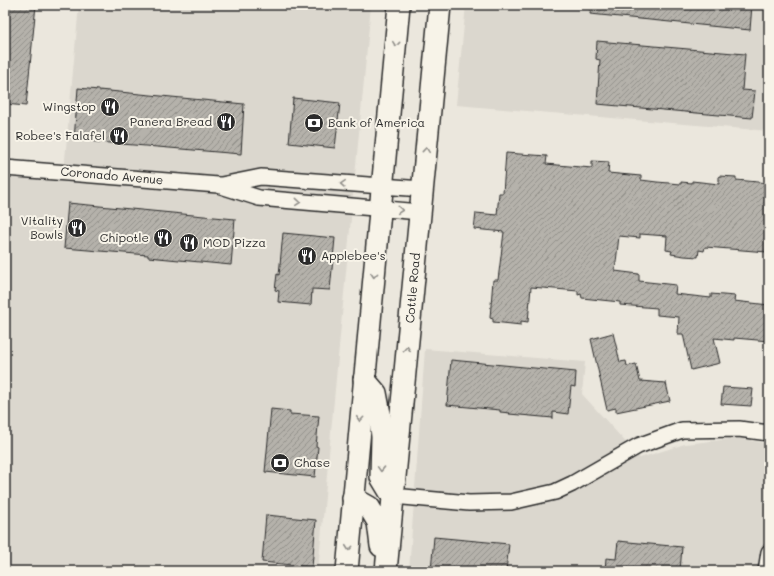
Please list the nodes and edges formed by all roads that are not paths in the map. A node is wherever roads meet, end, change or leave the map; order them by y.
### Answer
1 (399, 5) edge
2 (440, 5) edge
3 (5, 168) edge
4 (218, 185) junction
5 (382, 187) junction
6 (422, 189) junction
7 (380, 209) junction
8 (420, 212) junction
9 (364, 379) junction
10 (769, 433) edge
11 (392, 496) junction
12 (353, 498) junction
13 (769, 552) edge
14 (347, 571) edge
15 (382, 571) edge
16 (386, 571) edge
17 (766, 571) edge

1 -> 5 main road
6 -> 2 main road, Cottle Road
3 - 4 street, Coronado Avenue
5 -> 4 street, Coronado Avenue
4 -> 7 street, Coronado Avenue
5 - 6 street, Coronado Avenue
5 - 7 main road
6 - 8 main road, Cottle Road
7 -> 8 street, Coronado Avenue
7 -> 9 main road
11 -> 8 main road, Cottle Road
9 -> 11 main road
9 -> 12 main road
10 - 11 street
11 - 16 main road, Cottle Road
12 -> 14 main road
12 - 15 main road
13 - 17 street

